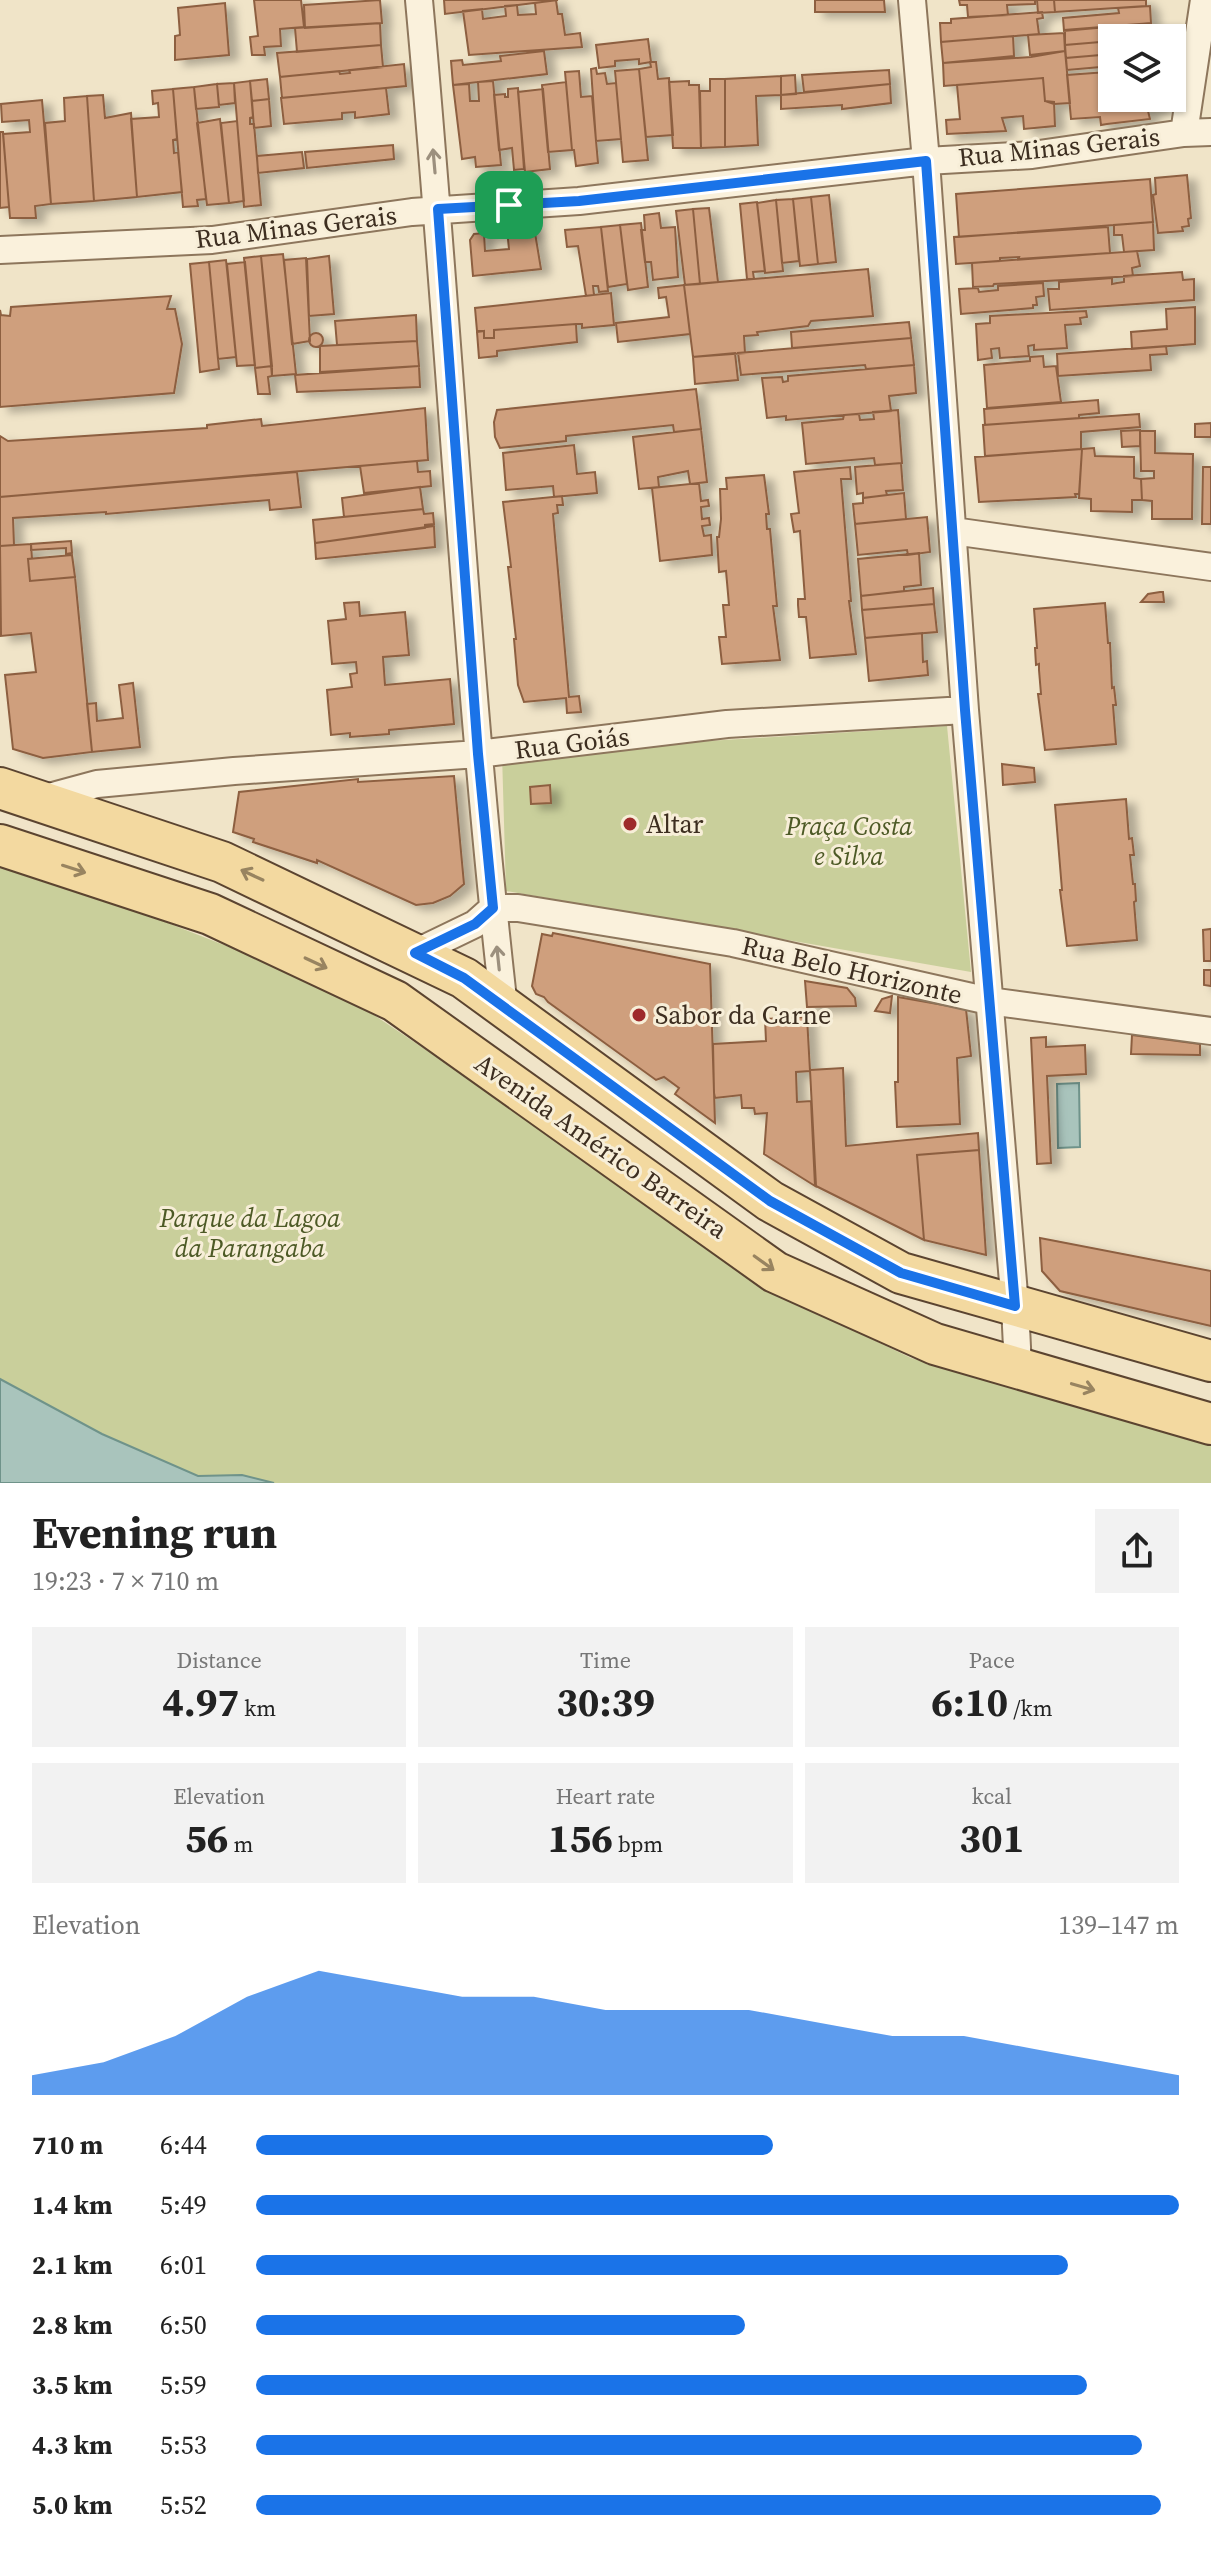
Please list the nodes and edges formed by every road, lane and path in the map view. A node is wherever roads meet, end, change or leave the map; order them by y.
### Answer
1 (419, 0) edge
2 (912, 0) edge
3 (1204, 0) edge
4 (1211, 132) edge
5 (1184, 133) junction
6 (926, 161) junction
7 (438, 209) junction
8 (0, 250) edge
9 (953, 531) junction
10 (1211, 567) edge
11 (965, 710) junction
12 (478, 754) junction
13 (0, 788) edge
14 (37, 800) junction
15 (0, 845) edge
16 (493, 908) junction
17 (415, 953) junction
18 (989, 1001) junction
19 (504, 1008) junction
20 (1211, 1031) edge
21 (1015, 1306) junction
22 (1211, 1361) edge
23 (1018, 1368) junction
24 (1211, 1424) edge

7 -> 1 street
2 - 6 street
3 - 5 street
4 - 5 street, Rua Minas Gerais
5 - 6 street, Rua Minas Gerais
6 - 7 street, Rua Minas Gerais
6 - 9 street
7 - 8 street, Rua Minas Gerais
7 - 12 street
9 - 10 street
9 - 11 street
11 - 12 street, Rua Goiás
11 - 18 street
12 - 14 street, Rua Goiás
12 - 16 street
13 - 14 main road, Avenida Américo Barreira
17 -> 14 main road, Avenida Américo Barreira
15 -> 23 main road, Avenida Américo Barreira
16 - 17 street
16 - 18 street, Rua Belo Horizonte
19 -> 16 street
17 - 19 main road, Avenida Américo Barreira
18 - 20 street, Rua Belo Horizonte
18 - 21 street
19 - 21 main road, Avenida Américo Barreira
21 - 22 main road, Avenida Américo Barreira
21 - 23 street
23 -> 24 main road, Avenida Américo Barreira

